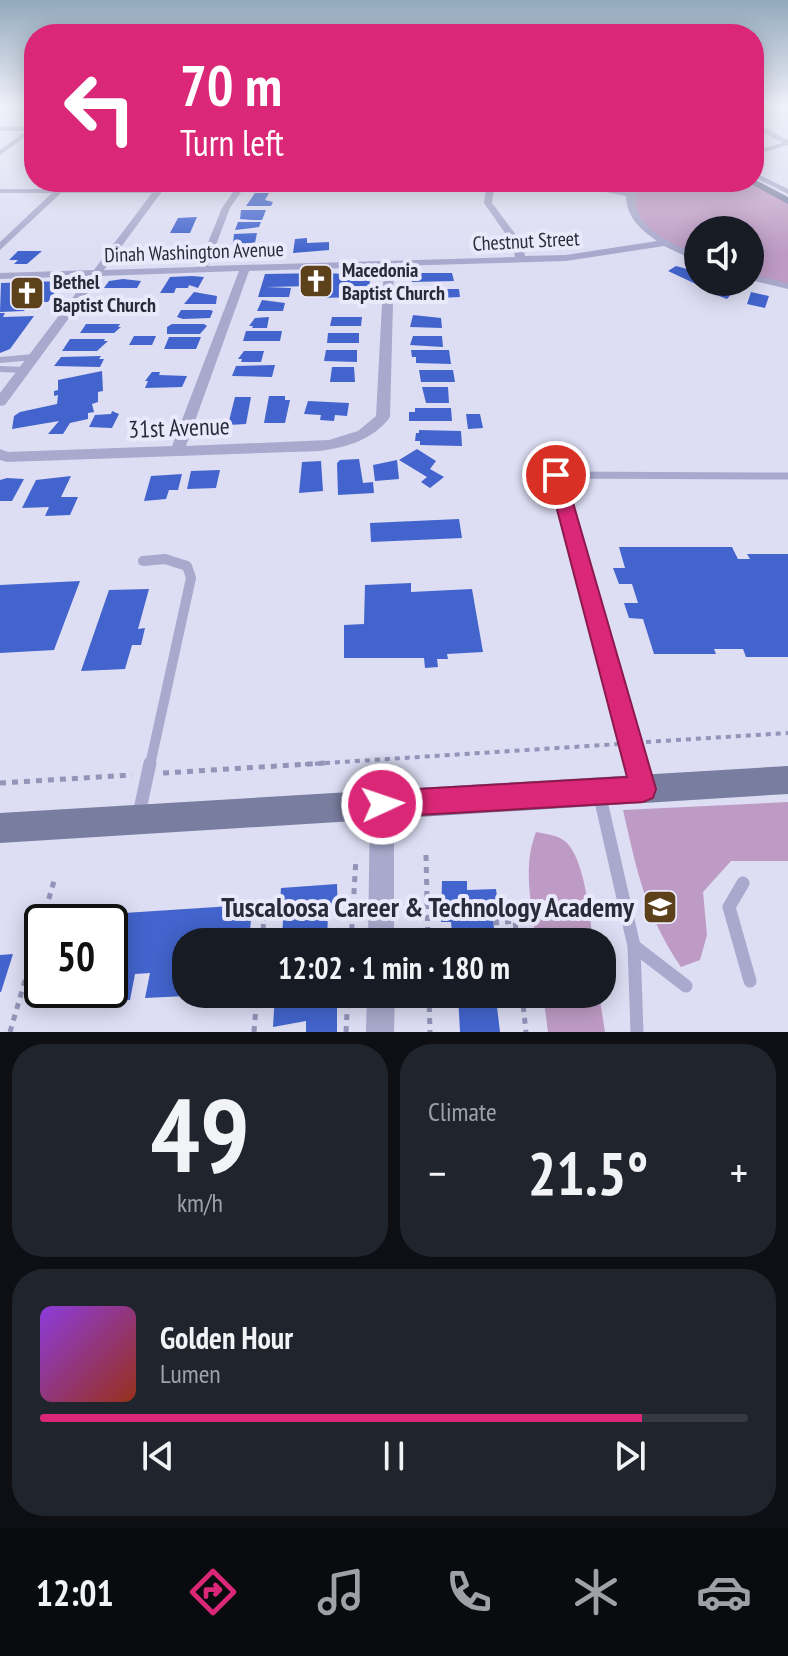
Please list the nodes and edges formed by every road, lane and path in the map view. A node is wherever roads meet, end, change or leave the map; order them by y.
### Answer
1 (764, 179) edge
2 (764, 188) edge
3 (0, 191) edge
4 (24, 191) edge
5 (58, 192) edge
6 (158, 192) edge
7 (237, 192) edge
8 (490, 192) edge
9 (619, 192) edge
10 (788, 192) edge
11 (631, 194) joint
12 (788, 201) edge
13 (664, 243) junction
14 (0, 247) edge
15 (684, 252) edge
16 (521, 260) junction
17 (389, 265) junction
18 (245, 269) junction
19 (202, 270) junction
20 (96, 273) junction
21 (0, 276) edge
22 (764, 280) edge
23 (788, 286) edge
24 (34, 357) junction
25 (0, 360) edge
26 (0, 369) edge
27 (24, 370) junction
28 (0, 402) edge
29 (178, 449) junction
30 (0, 454) edge
31 (788, 476) edge
32 (143, 561) dead end
33 (788, 733) edge
34 (630, 743) junction
35 (149, 774) junction
36 (788, 780) edge
37 (0, 783) edge
38 (643, 789) junction
39 (599, 792) junction
40 (382, 804) junction
41 (138, 819) junction
42 (0, 828) edge
43 (426, 855) dead end
44 (356, 858) dead end
45 (54, 881) dead end
46 (743, 883) dead end
47 (47, 904) edge
48 (279, 916) dead end
49 (493, 923) dead end
50 (263, 928) edge
51 (352, 928) edge
52 (381, 928) edge
53 (428, 928) edge
54 (516, 928) edge
55 (634, 946) junction
56 (750, 981) dead end
57 (24, 984) edge
58 (686, 986) dead end
59 (256, 1008) edge
60 (347, 1008) edge
61 (381, 1008) edge
62 (429, 1008) edge
63 (523, 1008) edge
64 (10, 1032) edge
65 (254, 1032) edge
66 (346, 1032) edge
67 (380, 1032) edge
68 (430, 1032) edge
69 (526, 1032) edge
70 (637, 1032) edge

1 - 10 street
2 - 12 main road
3 - 4 street
5 - 14 street
6 - 20 street
7 - 19 street
8 - 16 street
9 - 11 street
11 - 13 street
13 - 15 street
13 - 16 street, Chestnut Street
16 - 17 street, Chestnut Street
17 - 18 street, Dinah Washington Avenue
17 - 29 street, 31st Avenue
18 - 19 street, Dinah Washington Avenue
18 - 29 street
19 - 20 street, Dinah Washington Avenue
20 - 21 street, Dinah Washington Avenue
20 - 24 street
22 - 23 street
24 - 25 lane
24 - 27 street
26 - 27 lane
27 - 28 street
29 - 30 street, 31st Avenue
31 - 34 lane
32 - 35 lane
33 - 34 path
34 - 35 path
34 - 38 lane
35 - 37 path
35 - 41 lane
36 - 38 main road
38 - 39 main road
39 - 40 main road
39 - 55 lane
40 - 41 main road
40 - 52 street
41 - 42 main road
43 - 53 path
44 - 51 path
45 - 47 path
46 - 56 lane
48 - 50 path
49 - 54 path
55 - 58 lane
55 - 70 lane
57 - 64 path
59 - 65 path
60 - 66 path
61 - 67 street
62 - 68 path
63 - 69 path

